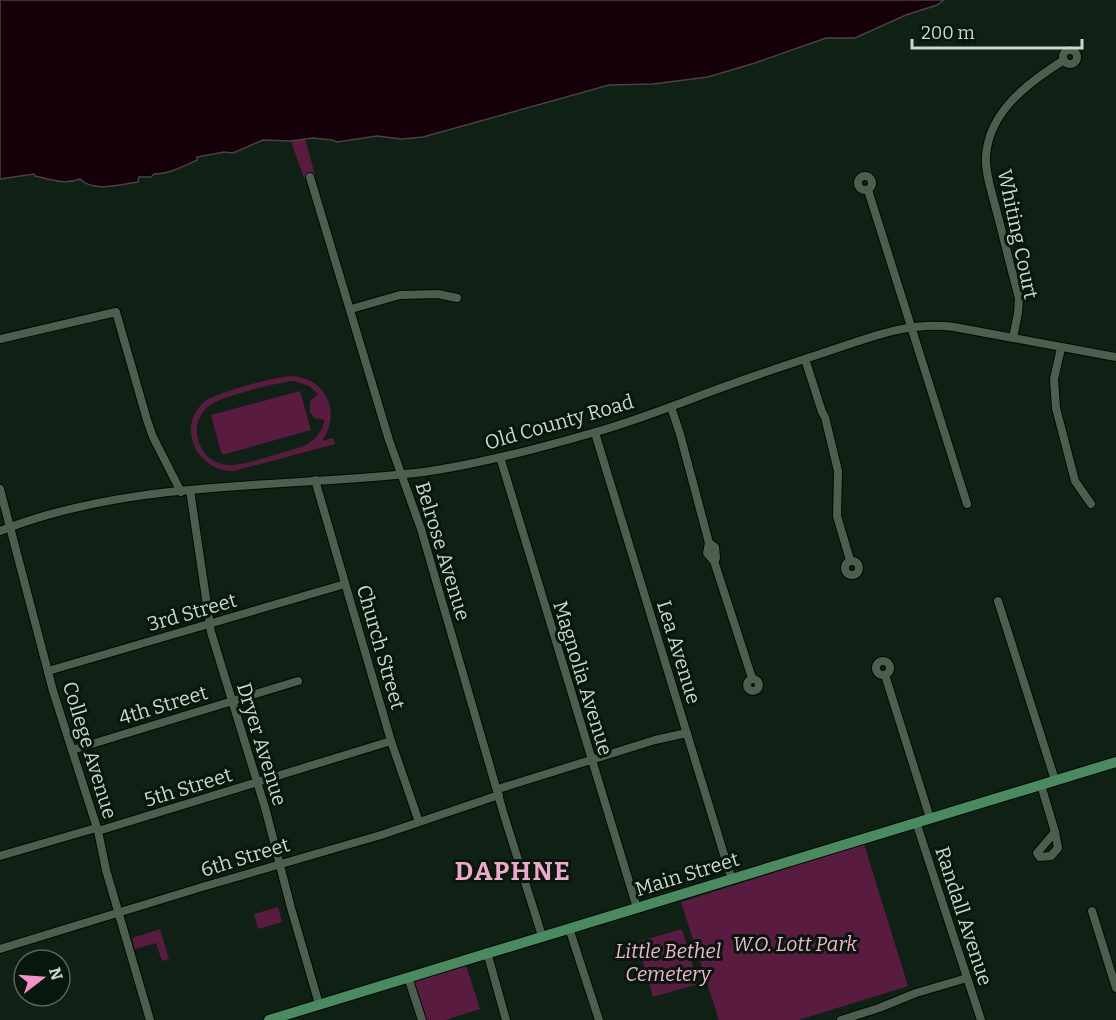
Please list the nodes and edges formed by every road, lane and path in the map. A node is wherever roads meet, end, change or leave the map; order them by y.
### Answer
1 (1064, 60) dead end
2 (310, 177) dead end
3 (868, 190) dead end
4 (457, 298) dead end
5 (351, 309) junction
6 (911, 326) junction
7 (1013, 338) junction
8 (0, 339) edge
9 (1061, 348) junction
10 (1116, 357) edge
11 (805, 359) junction
12 (671, 407) junction
13 (594, 433) junction
14 (500, 457) junction
15 (401, 474) junction
16 (315, 480) junction
17 (0, 489) edge
18 (185, 491) junction
19 (967, 504) dead end
20 (1091, 504) dead end
21 (9, 527) junction
22 (0, 531) edge
23 (850, 560) dead end
24 (345, 584) junction
25 (998, 601) dead end
26 (210, 625) junction
27 (48, 671) junction
28 (885, 675) dead end
29 (752, 678) dead end
30 (298, 681) dead end
31 (232, 702) junction
32 (687, 733) junction
33 (391, 741) junction
34 (72, 750) junction
35 (591, 760) junction
36 (1116, 762) edge
37 (1055, 780) junction
38 (256, 782) junction
39 (1041, 786) junction
40 (498, 792) junction
41 (929, 814) junction
42 (419, 822) junction
43 (916, 822) junction
44 (97, 830) junction
45 (1055, 832) dead end
46 (0, 856) edge
47 (280, 865) junction
48 (733, 879) junction
49 (637, 908) junction
50 (1092, 911) dead end
51 (119, 914) junction
52 (569, 928) junction
53 (542, 936) junction
54 (0, 950) edge
55 (487, 952) junction
56 (408, 977) junction
57 (967, 978) junction
58 (1116, 988) edge
59 (319, 1004) junction
60 (150, 1020) edge
61 (269, 1020) edge
62 (422, 1020) edge
63 (506, 1020) edge
64 (598, 1020) edge
65 (841, 1020) edge
66 (981, 1020) edge

1 - 7 street, Whiting Court
2 - 5 street, Belrose Avenue
3 - 6 street
4 - 5 street
5 - 15 street, Belrose Avenue
6 - 7 street, Old County Road
6 - 11 street, Old County Road
6 - 19 street
7 - 9 street, Old County Road
8 - 18 street, Dryer Avenue
9 - 10 street, Old County Road
9 - 20 street
11 - 12 street, Old County Road
11 - 23 street
12 - 13 street, Old County Road
12 - 29 street
13 - 14 street, Old County Road
13 - 32 street, Lea Avenue
14 - 15 street, Old County Road
14 - 35 street, Magnolia Avenue
15 - 16 street, Old County Road
15 - 40 street, Belrose Avenue
16 - 18 street, Old County Road
16 - 24 street, Church Street
17 - 21 street, College Avenue
18 - 21 street, Old County Road
18 - 26 street, Dryer Avenue
21 - 22 street, Old County Road
21 - 27 street, College Avenue
24 - 26 street, 3rd Street
24 - 33 street, Church Street
25 - 37 street
26 - 27 street, 3rd Street
26 - 31 street, Dryer Avenue
27 - 34 street, College Avenue
28 - 41 street
30 - 31 street, 4th Street
31 - 34 street, 4th Street
31 - 38 street, Dryer Avenue
32 - 35 street, 6th Street
32 - 48 street, Lea Avenue
33 - 38 street, 5th Street
33 - 42 street, Church Street
34 - 44 street, College Avenue
35 - 40 street, 6th Street
35 - 49 street, Magnolia Avenue
36 - 37 main road, Main Street
37 - 39 main road, Main Street
38 - 44 street, 5th Street
38 - 47 street, Dryer Avenue
39 - 41 main road, Main Street
39 - 45 street
40 - 42 street, 6th Street
40 - 53 street, Belrose Avenue
41 - 43 main road, Main Street
42 - 47 street, 6th Street
43 - 48 main road, Main Street
43 - 57 street, Randall Avenue
44 - 46 street, 5th Street
44 - 51 street, College Avenue
47 - 51 street, 6th Street
47 - 59 street, Dryer Avenue
48 - 49 main road, Main Street
49 - 52 main road, Main Street
50 - 58 street
51 - 54 street, 6th Street
51 - 60 street, College Avenue
52 - 53 main road, Main Street
52 - 64 street
53 - 55 main road, Main Street
55 - 56 main road, Main Street
55 - 63 street
56 - 59 main road, Main Street
56 - 62 street
57 - 65 street
57 - 66 street, Randall Avenue
59 - 61 main road, Main Street

